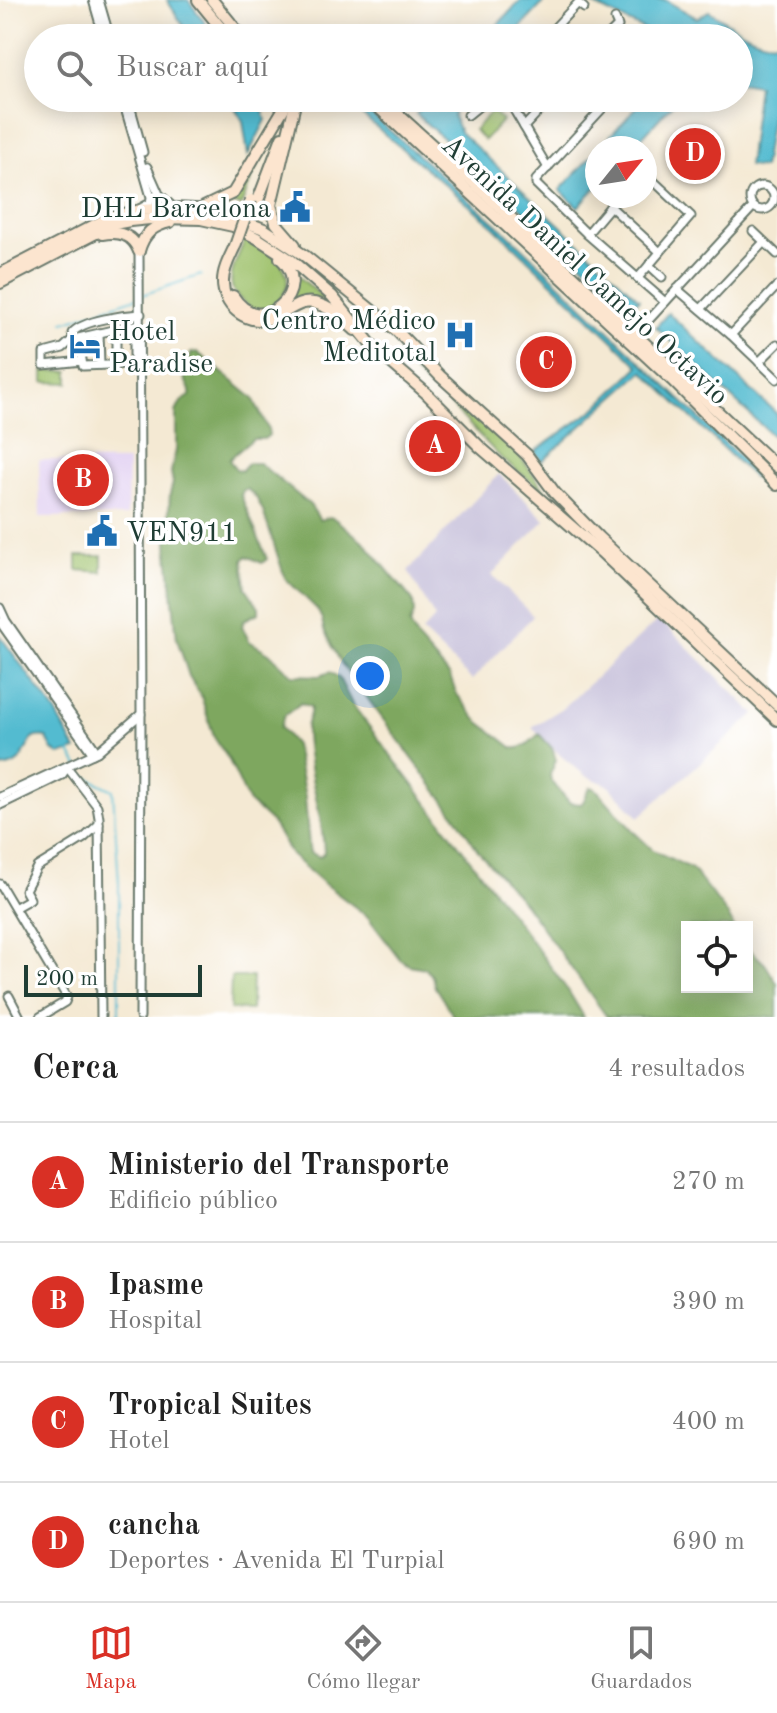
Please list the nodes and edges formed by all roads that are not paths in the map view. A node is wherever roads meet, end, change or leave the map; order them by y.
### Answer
1 (93, 0) edge
2 (99, 0) edge
3 (198, 0) edge
4 (212, 0) edge
5 (584, 8) dead end
6 (615, 19) dead end
7 (100, 24) edge
8 (106, 24) edge
9 (218, 24) edge
10 (232, 24) edge
11 (558, 24) edge
12 (617, 24) edge
13 (129, 112) edge
14 (130, 112) edge
15 (286, 112) edge
16 (288, 112) edge
17 (290, 112) edge
18 (383, 112) edge
19 (392, 112) edge
20 (472, 112) edge
21 (515, 112) edge
22 (538, 112) edge
23 (599, 112) edge
24 (468, 115) dead end
25 (524, 127) junction
26 (548, 168) junction
27 (657, 184) edge
28 (753, 207) dead end
29 (174, 208) junction
30 (608, 208) edge
31 (612, 208) edge
32 (134, 211) junction
33 (201, 214) junction
34 (753, 231) dead end
35 (587, 234) junction
36 (92, 235) junction
37 (250, 235) junction
38 (764, 242) junction
39 (237, 247) junction
40 (51, 251) junction
41 (139, 251) junction
42 (660, 252) junction
43 (777, 254) edge
44 (305, 256) junction
45 (649, 265) junction
46 (7, 272) edge
47 (662, 277) dead end
48 (638, 278) junction
49 (0, 284) edge
50 (777, 286) edge
51 (677, 289) junction
52 (665, 302) junction
53 (701, 309) junction
54 (141, 310) junction
55 (116, 329) junction
56 (99, 333) junction
57 (731, 335) junction
58 (633, 337) junction
59 (78, 338) junction
60 (777, 344) edge
61 (373, 347) junction
62 (82, 361) junction
63 (759, 362) junction
64 (100, 365) junction
65 (116, 365) junction
66 (440, 376) junction
67 (777, 379) edge
68 (456, 391) junction
69 (426, 393) junction
70 (441, 406) junction
71 (777, 467) edge
72 (777, 485) edge
73 (0, 608) edge
74 (0, 622) edge
75 (777, 705) edge
76 (141, 714) junction
77 (777, 720) edge
78 (92, 755) junction
79 (68, 767) junction
80 (0, 797) edge
81 (0, 805) edge
82 (99, 824) junction
83 (0, 884) edge
84 (16, 907) junction
85 (9, 996) dead end
86 (20, 1017) edge
87 (40, 1017) edge
88 (101, 1017) edge
89 (140, 1017) edge

1 - 7 street
2 - 8 street
3 - 9 main road
4 - 10 main road
5 - 11 street
6 - 12 street
13 - 32 street
14 - 29 street
15 - 33 main road
16 - 39 main road, bridge
17 - 44 main road
18 - 58 main road, Avenida Daniel Camejo Octavio
19 - 58 main road, Avenida Daniel Camejo Octavio
20 - 24 street
21 - 25 street
22 - 25 street
23 - 26 street
25 - 26 street
26 - 35 street
27 - 42 street
28 - 51 street
29 - 32 main road
29 - 33 main road
30 - 35 street
31 - 42 street
32 - 40 main road
33 - 36 main road
33 - 37 main road
33 - 41 main road
33 - 44 main road
34 - 38 street
35 - 48 street
36 - 40 main road
36 - 41 main road
37 - 39 main road
37 - 61 main road
38 - 43 street
38 - 53 street
39 - 61 main road
40 - 46 main road
40 - 49 main road
41 - 54 street
42 - 45 street
44 - 66 main road
45 - 47 street
45 - 48 street
46 - 49 main road
48 - 52 street
50 - 57 street
51 - 52 street
51 - 53 street
52 - 58 street
53 - 57 street
54 - 59 street
54 - 76 street
55 - 56 street
55 - 65 street
55 - 65 street
56 - 59 street
56 - 64 street
57 - 63 street
58 - 71 main road, Avenida Daniel Camejo Octavio
58 - 72 main road, Avenida Daniel Camejo Octavio
59 - 62 street
59 - 62 street
60 - 63 street
61 - 69 main road
62 - 64 street
63 - 67 street
64 - 65 street
66 - 68 main road
66 - 69 main road
68 - 70 main road
68 - 75 main road
69 - 70 main road
70 - 77 main road
73 - 78 street
74 - 78 street
76 - 78 street
76 - 89 street
78 - 79 street
79 - 80 street
79 - 81 street
79 - 82 street
82 - 84 street
82 - 88 street
83 - 84 street
84 - 87 street
85 - 86 street

